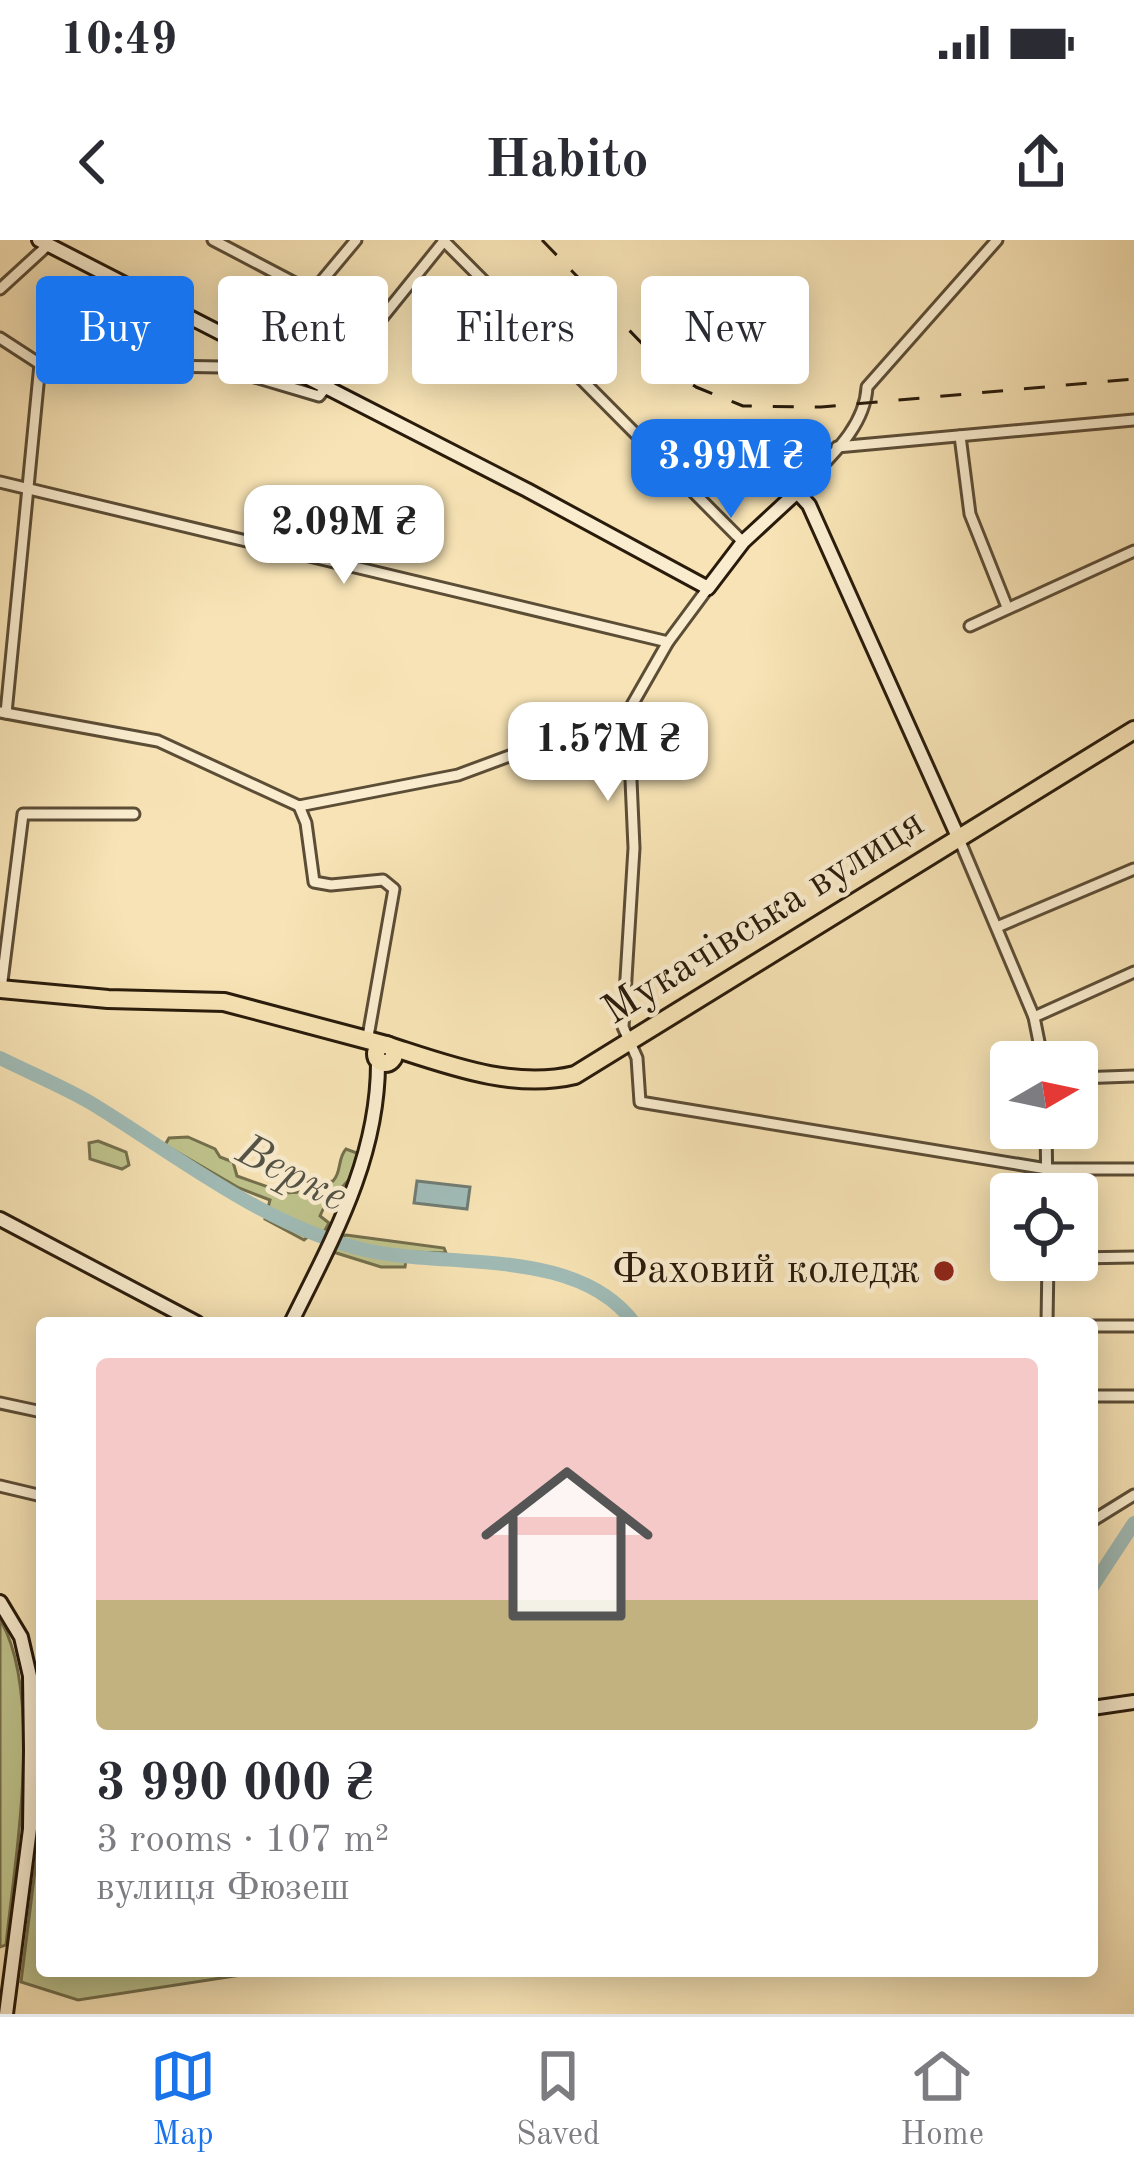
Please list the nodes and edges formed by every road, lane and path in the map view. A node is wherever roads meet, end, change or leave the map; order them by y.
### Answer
1 (214, 240) edge
2 (997, 240) edge
3 (444, 241) edge
4 (44, 242) edge
5 (349, 242) edge
6 (283, 276) edge
7 (325, 276) edge
8 (0, 289) edge
9 (218, 333) edge
10 (0, 338) edge
11 (36, 361) edge
12 (38, 384) edge
13 (273, 384) edge
14 (316, 384) edge
15 (326, 389) junction
16 (1134, 420) edge
17 (960, 436) junction
18 (837, 447) junction
19 (0, 482) edge
20 (30, 489) junction
21 (797, 492) junction
22 (743, 542) junction
23 (1134, 551) edge
24 (708, 588) junction
25 (1006, 607) junction
26 (970, 626) dead end
27 (668, 642) junction
28 (3, 712) edge
29 (628, 712) junction
30 (1134, 730) edge
31 (299, 806) junction
32 (134, 814) dead end
33 (959, 838) junction
34 (1134, 869) edge
35 (997, 927) junction
36 (1134, 972) edge
37 (1, 989) edge
38 (1034, 1017) junction
39 (1039, 1041) edge
40 (628, 1045) junction
41 (381, 1050) junction
42 (1134, 1076) edge
43 (1098, 1077) edge
44 (1047, 1149) edge
45 (1047, 1169) junction
46 (1134, 1169) edge
47 (1047, 1173) edge
48 (0, 1219) edge
49 (1134, 1257) edge
50 (1098, 1258) edge
51 (1048, 1281) edge
52 (186, 1317) edge
53 (294, 1317) edge
54 (1047, 1317) edge
55 (1134, 1325) edge
56 (1098, 1326) edge
57 (1098, 1396) edge
58 (1134, 1396) edge
59 (0, 1403) edge
60 (36, 1411) edge
61 (0, 1486) edge
62 (36, 1495) edge
63 (1134, 1496) edge
64 (1098, 1517) edge
65 (0, 1602) edge
66 (21, 1637) junction
67 (36, 1638) edge
68 (1134, 1702) edge
69 (1098, 1707) edge
70 (5, 2014) edge

1 - 6 street
2 - 18 street
3 - 15 street
3 - 22 street
4 - 8 street
4 - 9 street
5 - 7 street
10 - 11 street
12 - 20 street
13 - 15 street
14 - 15 street
15 - 24 street
16 - 17 street
17 - 18 street
17 - 25 street
18 - 21 street
19 - 20 street
20 - 27 street
20 - 28 street
21 - 22 street
21 - 33 street
22 - 24 street
23 - 25 street
24 - 27 street
25 - 26 street
27 - 29 street
28 - 31 street
29 - 31 street
29 - 40 street
30 - 33 highway, Мукачівська вулиця
31 - 41 street
32 - 37 street
33 - 35 street
33 - 40 highway, Мукачівська вулиця
34 - 35 street
35 - 38 street
36 - 38 street
37 - 41 highway, Мукачівська вулиця
38 - 39 street
40 - 41 highway, Мукачівська вулиця
40 - 45 street
41 - 53 street
42 - 43 street
44 - 45 street
45 - 46 street
45 - 47 street
48 - 52 street
49 - 50 street
51 - 54 street
55 - 56 street
57 - 58 street
59 - 60 street
61 - 62 street
63 - 64 street
65 - 66 street
66 - 67 street
66 - 70 street
68 - 69 street

